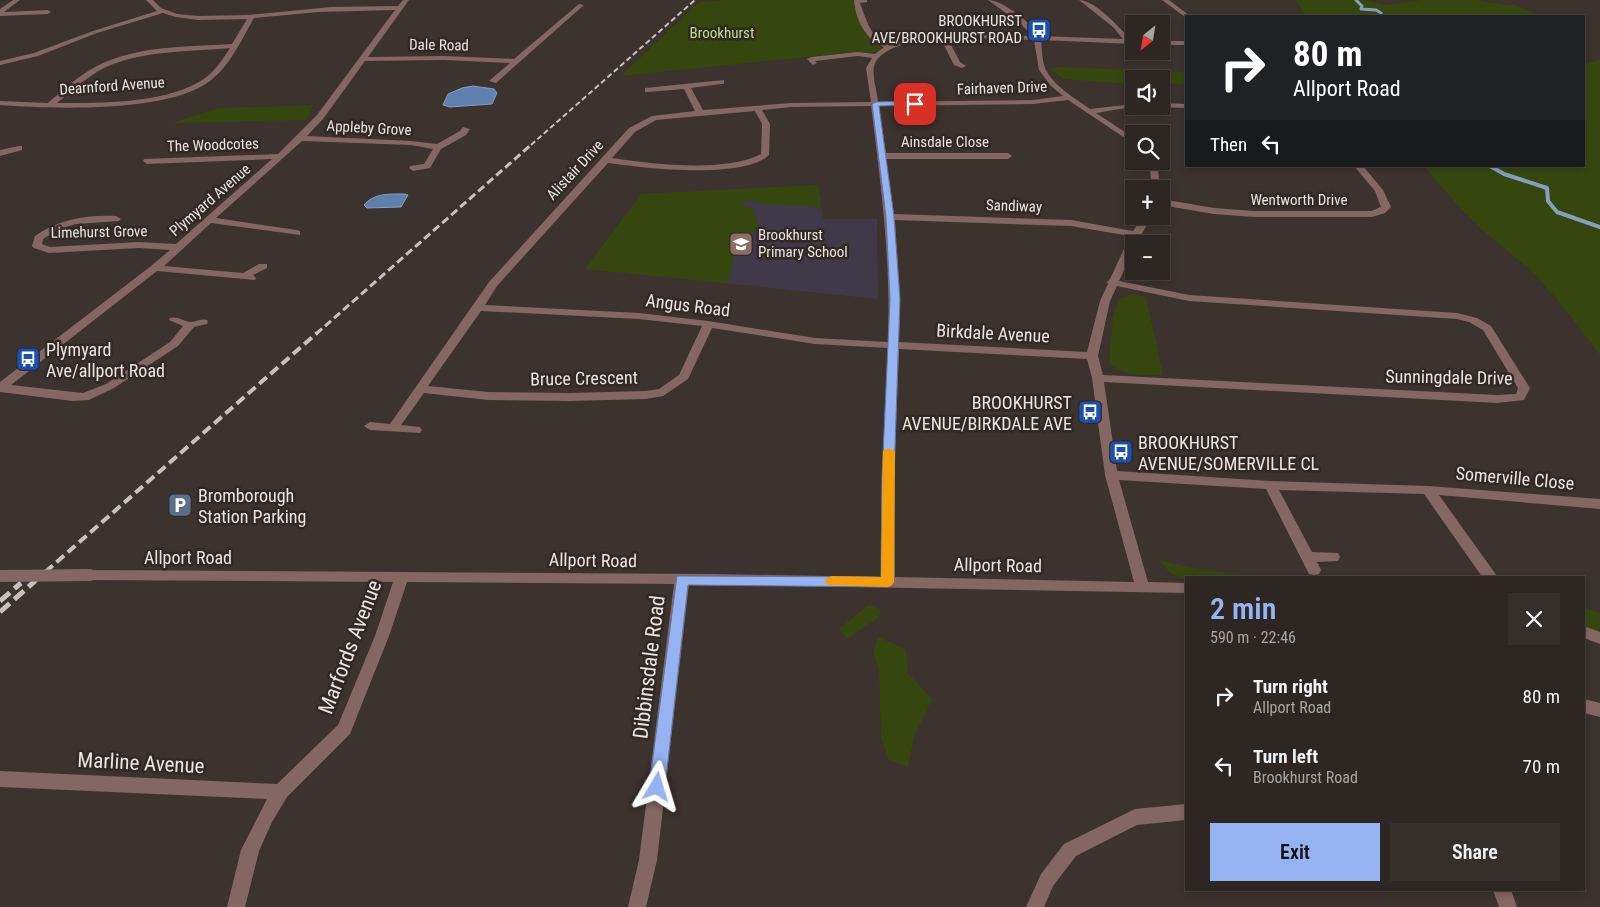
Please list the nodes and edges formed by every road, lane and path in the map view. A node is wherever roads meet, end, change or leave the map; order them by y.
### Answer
1 (18, 0) edge
2 (149, 0) edge
3 (315, 0) edge
4 (406, 0) edge
5 (991, 0) edge
6 (1082, 0) edge
7 (1166, 0) edge
8 (865, 1) dead end
9 (580, 5) dead end
10 (400, 8) junction
11 (308, 11) junction
12 (48, 12) dead end
13 (161, 12) junction
14 (0, 13) edge
15 (1186, 15) edge
16 (251, 18) junction
17 (1125, 36) edge
18 (944, 38) junction
19 (1037, 38) junction
20 (1125, 42) edge
21 (1170, 43) edge
22 (1185, 43) edge
23 (234, 46) junction
24 (890, 47) junction
25 (876, 56) junction
26 (363, 59) junction
27 (515, 61) junction
28 (0, 63) edge
29 (813, 63) dead end
30 (949, 64) dead end
31 (493, 81) dead end
32 (721, 82) dead end
33 (686, 86) junction
34 (648, 90) dead end
35 (1070, 98) junction
36 (0, 103) edge
37 (52, 104) junction
38 (876, 104) junction
39 (1170, 105) edge
40 (1185, 106) edge
41 (1125, 107) edge
42 (756, 108) junction
43 (1090, 111) junction
44 (700, 113) junction
45 (467, 132) dead end
46 (1125, 136) edge
47 (300, 138) junction
48 (438, 147) junction
49 (19, 148) dead end
50 (0, 154) edge
51 (281, 156) junction
52 (883, 156) junction
53 (1008, 156) dead end
54 (606, 160) junction
55 (147, 162) dead end
56 (427, 166) junction
57 (1359, 167) edge
58 (413, 168) dead end
59 (437, 168) dead end
60 (1170, 204) edge
61 (113, 215) dead end
62 (890, 217) junction
63 (209, 220) junction
64 (1142, 225) edge
65 (297, 233) dead end
66 (1136, 234) junction
67 (178, 247) junction
68 (263, 266) dead end
69 (155, 268) junction
70 (1112, 282) junction
71 (478, 308) junction
72 (174, 320) dead end
73 (203, 322) dead end
74 (708, 324) junction
75 (190, 325) junction
76 (892, 344) junction
77 (1092, 356) junction
78 (1098, 378) junction
79 (1, 387) edge
80 (420, 389) junction
81 (370, 426) dead end
82 (393, 428) junction
83 (416, 430) dead end
84 (1111, 475) junction
85 (1270, 485) junction
86 (1428, 490) junction
87 (1600, 504) edge
88 (1307, 557) junction
89 (1333, 557) dead end
90 (1314, 570) dead end
91 (0, 576) edge
92 (1490, 576) dead end
93 (401, 578) junction
94 (682, 580) junction
95 (888, 582) junction
96 (1142, 586) junction
97 (1185, 588) edge
98 (1585, 632) edge
99 (1600, 638) edge
100 (1585, 706) edge
101 (1600, 710) edge
102 (0, 779) edge
103 (281, 792) junction
104 (1185, 812) edge
105 (1502, 891) edge
106 (236, 907) edge
107 (637, 907) edge
108 (1035, 907) edge
109 (1508, 907) edge

1 - 14 street
2 - 13 street
3 - 11 street
4 - 10 street, Plymyard Avenue
5 - 19 street
6 - 17 street
7 - 15 street
8 - 24 street
9 - 27 street
10 - 11 street
10 - 26 street, Plymyard Avenue
11 - 16 street
12 - 14 street
13 - 16 street
13 - 28 street
16 - 23 street, Dearnford Avenue
18 - 19 street
18 - 24 street
18 - 30 street
19 - 20 street
19 - 35 street
21 - 22 street
23 - 37 street
23 - 37 street, Dearnford Avenue
24 - 25 street
25 - 29 street
25 - 38 street
26 - 27 street, Dale Road
26 - 47 street, Plymyard Avenue
27 - 31 street
32 - 33 street
33 - 34 street
33 - 44 street
35 - 38 street, Fairhaven Drive
35 - 43 street
36 - 37 street, Dearnford Avenue
38 - 42 street, Alistair Drive
38 - 52 street
39 - 40 street
41 - 43 street
42 - 44 street, Alistair Drive
42 - 54 street
43 - 46 street
44 - 54 street, Alistair Drive
45 - 48 street
47 - 48 street, Appleby Grove
47 - 51 street, Plymyard Avenue
48 - 56 street
49 - 50 street
51 - 55 street, The Woodcotes
51 - 63 street, Plymyard Avenue
52 - 53 street, Ainsdale Close
52 - 62 street
54 - 71 street, Alistair Drive
56 - 58 street
56 - 59 street
57 - 60 street, Wentworth Drive
61 - 67 street, Limehurst Grove
62 - 66 street, Sandiway
62 - 76 street
63 - 65 street
63 - 67 street, Plymyard Avenue
64 - 66 street
66 - 70 street
67 - 69 street, Plymyard Avenue
68 - 69 street
69 - 79 street, Plymyard Avenue
70 - 77 street
70 - 78 street, Sunningdale Drive
71 - 74 street, Angus Road
71 - 80 street, Alistair Drive
72 - 75 street
73 - 75 street
74 - 76 street, Angus Road
74 - 80 street, Bruce Crescent
75 - 79 street
76 - 77 street, Birkdale Avenue
76 - 95 street
77 - 78 street
78 - 84 street
80 - 82 street, Alistair Drive
81 - 82 street
82 - 83 street
84 - 85 street, Somerville Close
84 - 96 street
85 - 86 street, Somerville Close
85 - 88 street
86 - 87 street, Somerville Close
86 - 92 street, Somerville Close
88 - 89 street
88 - 90 street
91 - 93 street, Allport Road, bridge
93 - 94 street, Allport Road
93 - 103 street, Marfords Avenue
94 - 95 street, Allport Road
94 - 107 street, Dibbinsdale Road
95 - 96 street, Allport Road
96 - 97 street, Allport Road
98 - 99 street
100 - 101 street
102 - 103 street, Marline Avenue
103 - 106 street, Marfords Avenue
104 - 108 street
105 - 109 street

